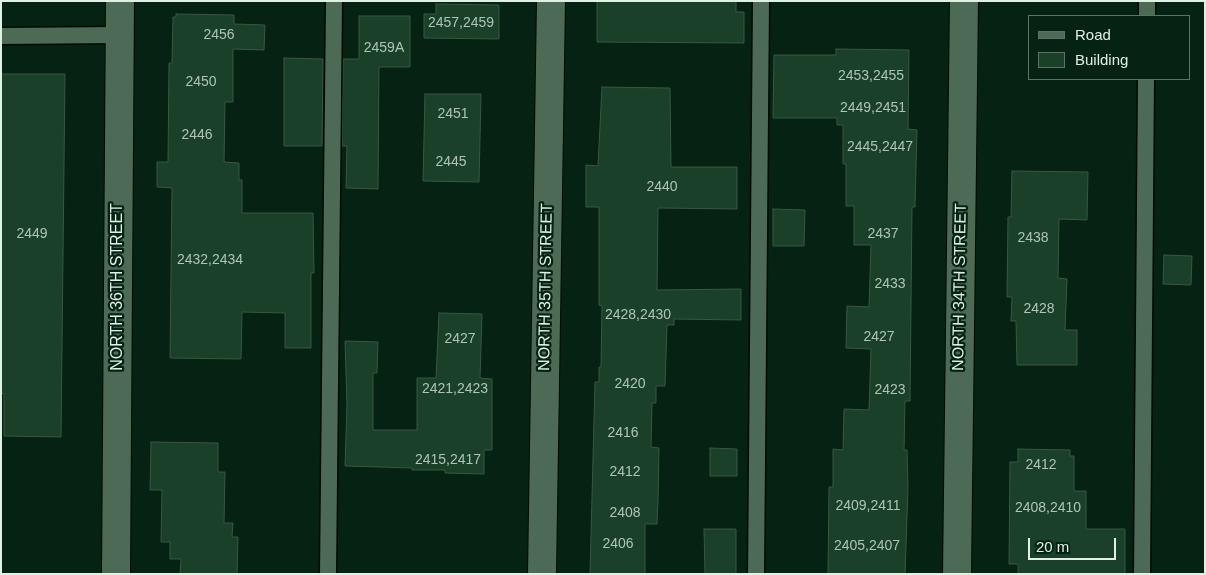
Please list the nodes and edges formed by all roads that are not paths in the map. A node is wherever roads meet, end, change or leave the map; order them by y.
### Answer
1 (120, 1) edge
2 (334, 1) edge
3 (551, 1) edge
4 (761, 1) edge
5 (964, 1) edge
6 (1147, 1) edge
7 (1147, 15) edge
8 (120, 35) junction
9 (1, 36) edge
10 (1146, 80) edge
11 (116, 574) edge
12 (328, 574) edge
13 (542, 574) edge
14 (756, 574) edge
15 (957, 574) edge
16 (1142, 574) edge

1 - 8 street, NORTH 36TH STREET
2 - 12 lane
3 - 13 street, NORTH 35TH STREET
4 - 14 lane
5 - 15 street, NORTH 34TH STREET
6 - 7 lane
8 - 9 lane
8 - 11 street, NORTH 36TH STREET
10 - 16 lane

